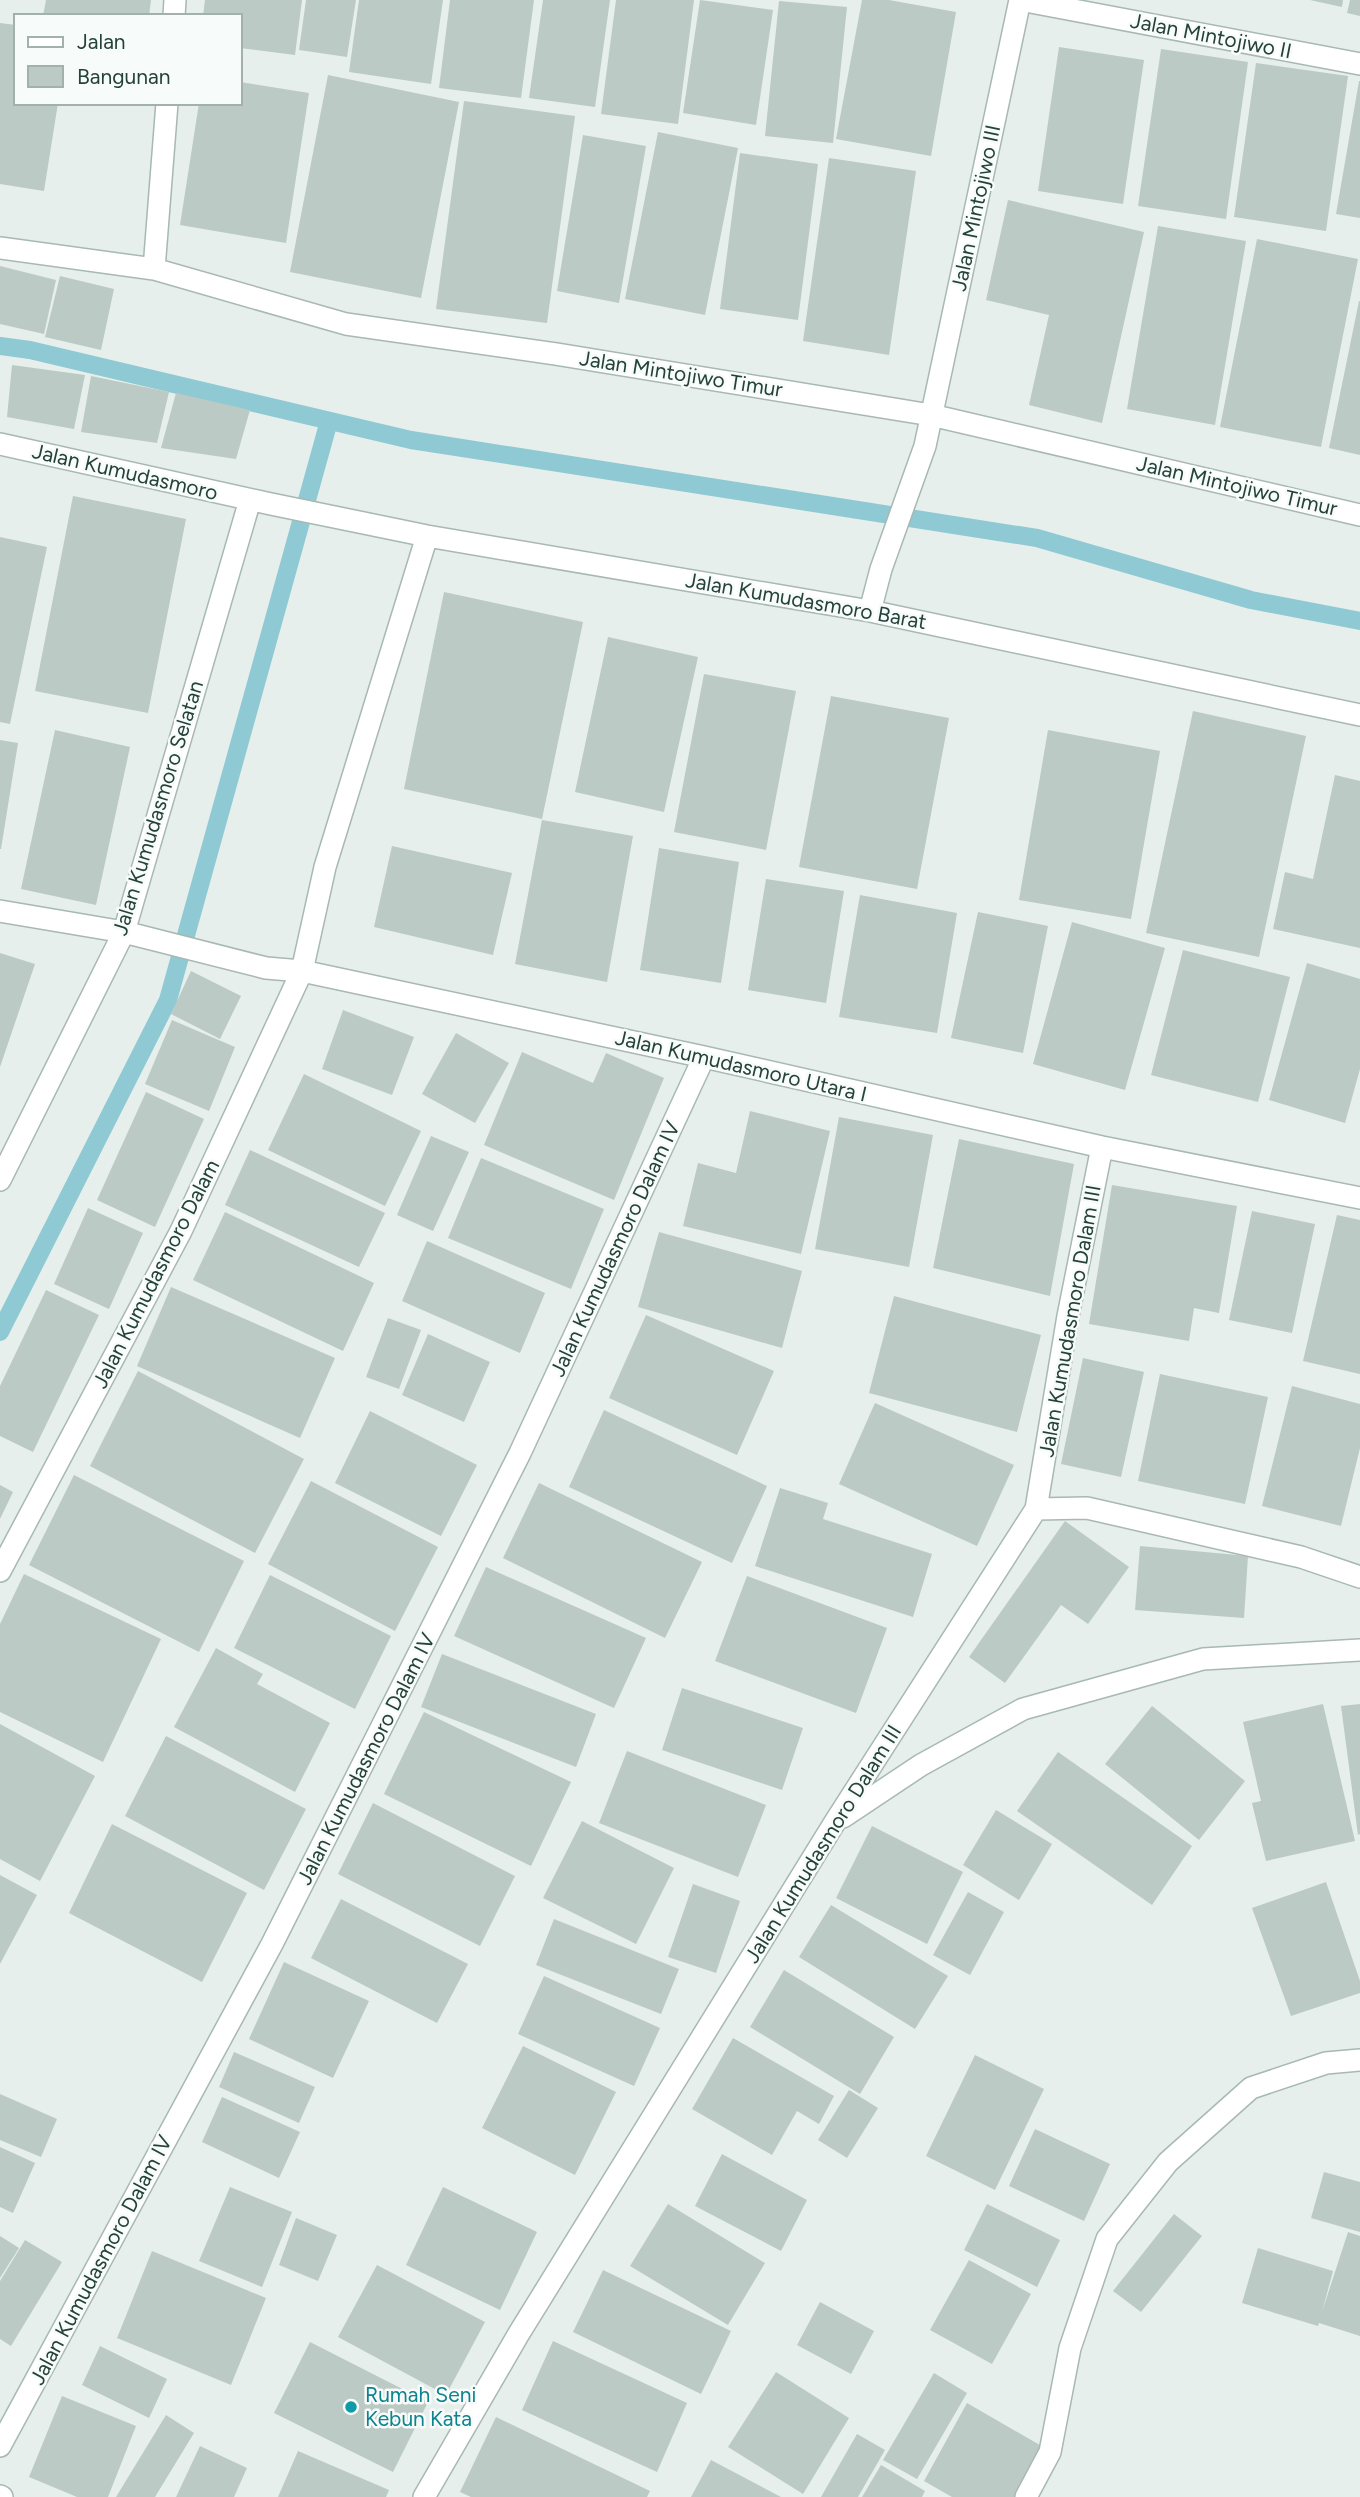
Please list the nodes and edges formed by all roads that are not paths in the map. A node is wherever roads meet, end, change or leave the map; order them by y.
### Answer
1 (1020, 0) edge
2 (1360, 64) edge
3 (167, 105) edge
4 (0, 248) edge
5 (154, 269) junction
6 (932, 415) junction
7 (0, 444) edge
8 (250, 500) junction
9 (1360, 515) edge
10 (427, 536) junction
11 (870, 611) junction
12 (1360, 715) edge
13 (0, 911) edge
14 (124, 932) junction
15 (302, 971) junction
16 (704, 1057) junction
17 (1102, 1147) junction
18 (0, 1180) edge
19 (1360, 1198) edge
20 (1036, 1509) junction
21 (0, 1571) edge
22 (1360, 1577) edge
23 (1360, 1650) edge
24 (835, 1822) junction
25 (1360, 2060) edge
26 (0, 2446) edge
27 (424, 2497) edge
28 (1026, 2497) edge

1 - 2 street, Jalan Mintojiwo II
1 - 6 street, Jalan Mintojiwo III
3 - 5 street
4 - 5 street, Jalan Mintojiwo Timur
5 - 6 street, Jalan Mintojiwo Timur
6 - 9 street, Jalan Mintojiwo Timur
6 - 11 street, Jalan Mintojiwo III
7 - 8 street, Jalan Kumudasmoro
8 - 10 street, Jalan Kumudasmoro Barat
8 - 14 street, Jalan Kumudasmoro Selatan
10 - 11 street, Jalan Kumudasmoro Barat
10 - 15 street, Jalan Kumudasmoro Dalam
11 - 12 street, Jalan Kumudasmoro Barat
13 - 14 street, Jalan Kumudasmoro Utara I
14 - 15 street, Jalan Kumudasmoro Utara I
14 - 18 street, Jalan Kumudasmoro Selatan
15 - 16 street, Jalan Kumudasmoro Utara I
15 - 21 street, Jalan Kumudasmoro Dalam
16 - 17 street, Jalan Kumudasmoro Utara I
16 - 26 street, Jalan Kumudasmoro Dalam IV
17 - 19 street, Jalan Kumudasmoro Utara I
17 - 20 street, Jalan Kumudasmoro Dalam III
20 - 22 street
20 - 24 street, Jalan Kumudasmoro Dalam III
23 - 24 street
24 - 27 street, Jalan Kumudasmoro Dalam III
25 - 28 street

